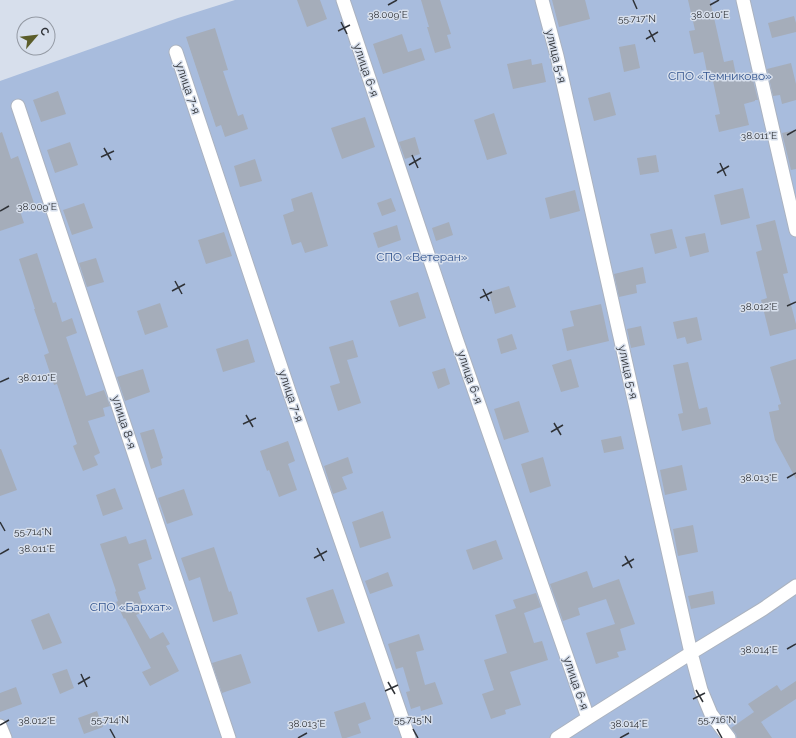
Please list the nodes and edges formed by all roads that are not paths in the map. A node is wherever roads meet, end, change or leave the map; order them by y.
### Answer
1 (342, 0) edge
2 (542, 0) edge
3 (743, 0) edge
4 (176, 52) dead end
5 (18, 106) dead end
6 (796, 230) edge
7 (796, 586) edge
8 (691, 653) junction
9 (588, 718) junction
10 (0, 726) edge
11 (4, 738) edge
12 (229, 738) edge
13 (409, 738) edge
14 (557, 738) edge
15 (729, 738) edge

1 - 9 street, улица 6-я
2 - 8 street, улица 5-я
3 - 6 street
4 - 13 street, улица 7-я
5 - 12 street, улица 8-я
7 - 8 street
8 - 9 street
8 - 15 street, улица 5-я
9 - 14 street, улица 6-я
10 - 11 street

